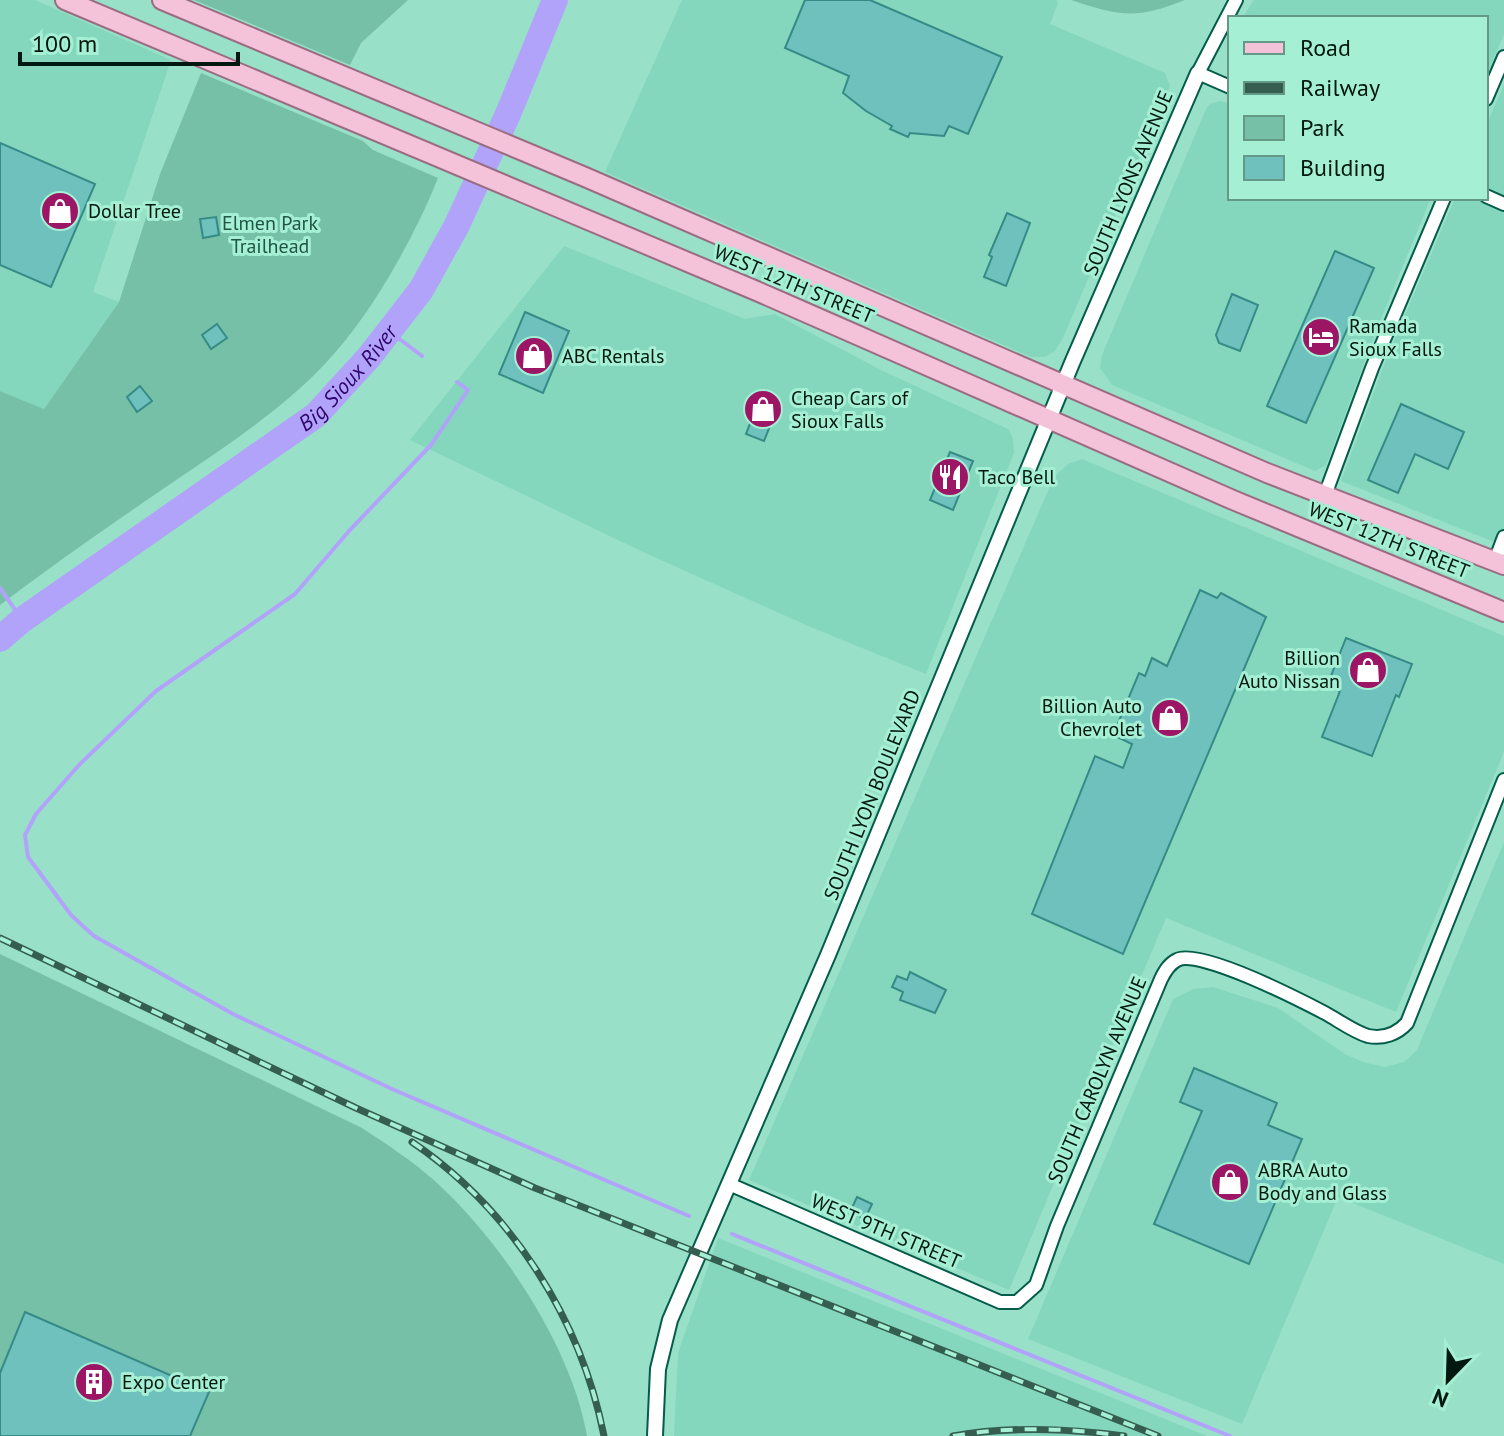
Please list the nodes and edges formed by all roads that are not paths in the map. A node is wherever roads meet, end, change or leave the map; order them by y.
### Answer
1 (65, 0) edge
2 (162, 0) edge
3 (1236, 0) edge
4 (1504, 57) edge
5 (1198, 73) junction
6 (1228, 86) edge
7 (1488, 94) edge
8 (1443, 200) edge
9 (1063, 384) junction
10 (1048, 419) junction
11 (1325, 495) junction
12 (1504, 537) edge
13 (1499, 563) edge
14 (1504, 612) edge
15 (1504, 780) edge
16 (729, 1184) junction
17 (1028, 1294) joint
18 (655, 1436) edge

1 - 10 main road, WEST 12TH STREET
2 - 9 main road, WEST 12TH STREET
3 - 5 street, SOUTH LYONS AVENUE
4 - 7 street
5 - 6 street
5 - 9 street, SOUTH LYONS AVENUE
8 - 11 street
9 - 10 street, SOUTH LYONS AVENUE
9 - 11 main road, WEST 12TH STREET
10 - 14 main road, WEST 12TH STREET
10 - 16 street, SOUTH LYON BOULEVARD
11 - 13 main road, WEST 12TH STREET
12 - 13 street
15 - 17 street, SOUTH CAROLYN AVENUE
16 - 17 street, WEST 9TH STREET
16 - 18 street, SOUTH LYON BOULEVARD

